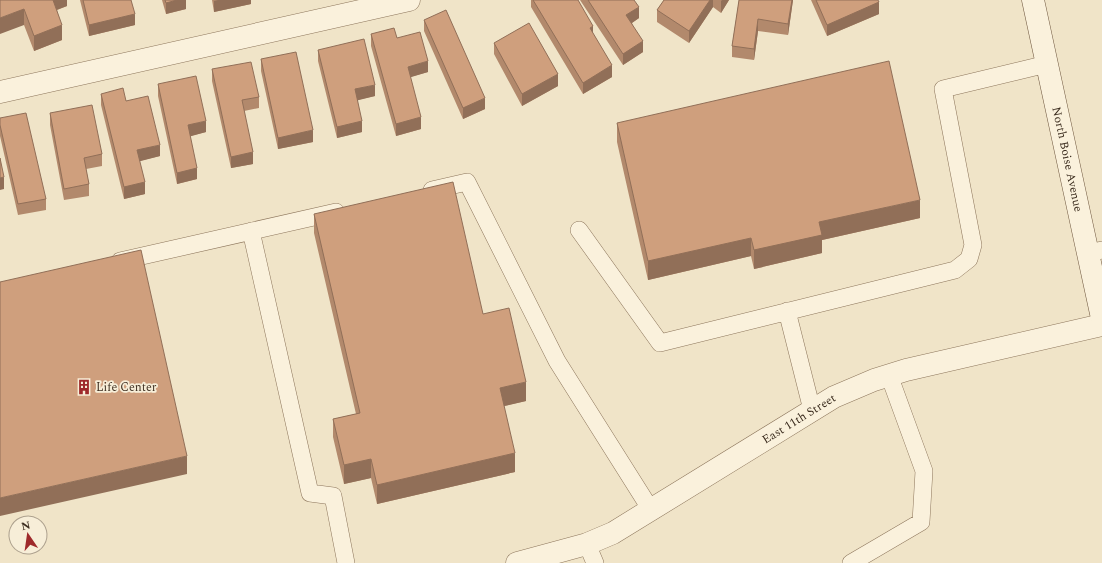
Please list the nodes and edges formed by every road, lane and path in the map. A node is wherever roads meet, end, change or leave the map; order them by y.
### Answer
1 (409, 0) edge
2 (1034, 0) edge
3 (1047, 64) junction
4 (0, 92) edge
5 (413, 194) edge
6 (352, 208) edge
7 (579, 230) dead end
8 (251, 231) junction
9 (1095, 251) edge
10 (104, 265) edge
11 (787, 311) junction
12 (1102, 318) edge
13 (1102, 325) edge
14 (889, 375) junction
15 (812, 410) junction
16 (651, 510) junction
17 (591, 554) edge
18 (346, 563) edge
19 (517, 563) edge
20 (851, 563) edge

1 - 4 street
2 - 3 street, North Boise Avenue
3 - 9 street, North Boise Avenue
3 - 11 lane
5 - 16 lane
6 - 8 lane
7 - 11 lane
8 - 10 lane
8 - 18 lane
9 - 12 street, North Boise Avenue
11 - 15 lane
13 - 14 street, East 11th Street
14 - 15 street, East 11th Street
14 - 20 lane
15 - 16 street, East 11th Street
16 - 17 street, East 11th Street
17 - 19 street, East 11th Street

